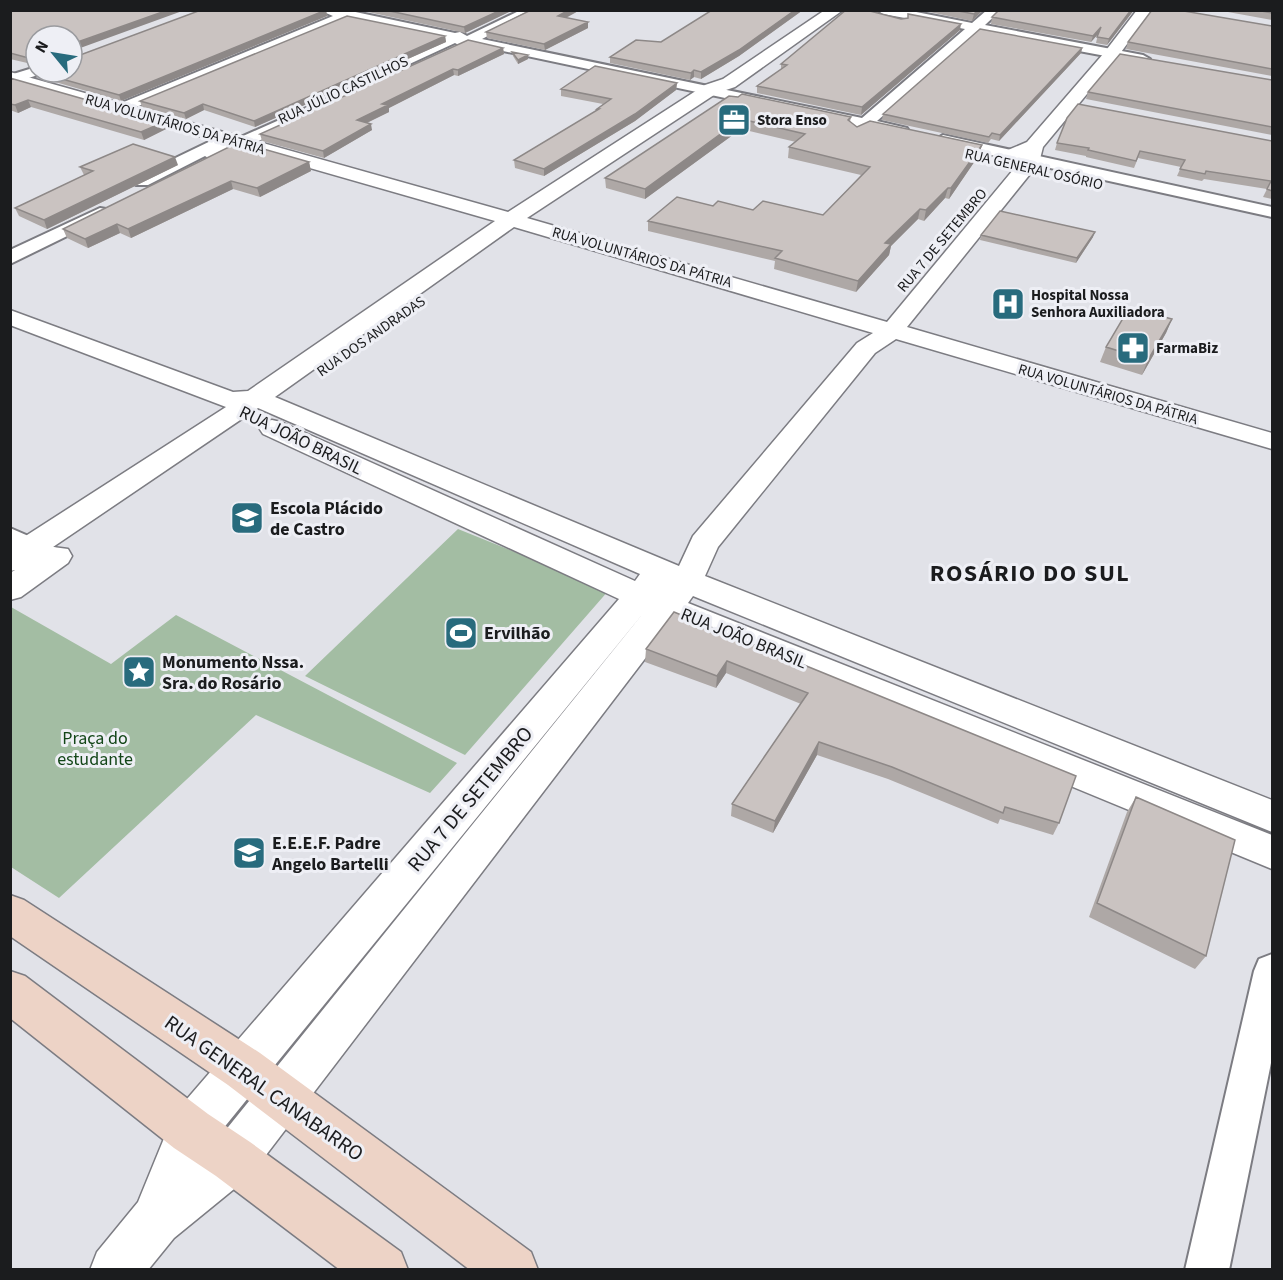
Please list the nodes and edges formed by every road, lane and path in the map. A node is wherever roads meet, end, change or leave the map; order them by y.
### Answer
1 (325, 10) edge
2 (836, 10) edge
3 (883, 10) edge
4 (995, 10) edge
5 (1145, 10) edge
6 (519, 12) edge
7 (866, 13) edge
8 (346, 15) junction
9 (974, 30) junction
10 (462, 39) junction
11 (1112, 54) junction
12 (1152, 61) edge
13 (19, 75) edge
14 (713, 91) junction
15 (1070, 103) junction
16 (125, 106) junction
17 (1093, 107) edge
18 (861, 126) junction
19 (243, 138) junction
20 (1022, 158) junction
21 (130, 192) edge
22 (1272, 212) edge
23 (529, 217) junction
24 (1272, 222) edge
25 (10, 245) edge
26 (10, 258) edge
27 (10, 317) edge
28 (883, 327) junction
29 (248, 407) junction
30 (1272, 425) edge
31 (1272, 441) edge
32 (27, 550) edge
33 (10, 589) edge
34 (664, 589) junction
35 (1129, 776) junction
36 (1272, 816) edge
37 (428, 849) junction
38 (1272, 852) edge
39 (464, 865) junction
40 (10, 913) edge
41 (1272, 971) edge
42 (10, 991) edge
43 (244, 1069) junction
44 (282, 1096) junction
45 (191, 1131) junction
46 (233, 1159) junction
47 (156, 1220) junction
48 (115, 1269) edge
49 (382, 1269) edge
50 (513, 1269) edge
51 (1207, 1269) edge

1 - 8 street, RUA GENERAL OSÓRIO
2 - 14 street, RUA DOS ANDRADAS
3 - 9 street
4 - 9 street
5 - 11 street, RUA 7 DE SETEMBRO
6 - 10 street, RUA JÚLIO CASTILHOS
7 - 9 street
8 - 10 street, RUA GENERAL OSÓRIO
8 - 16 street
9 - 11 street
9 - 18 street
10 - 14 street, RUA GENERAL OSÓRIO
10 - 19 street, RUA JÚLIO CASTILHOS
11 - 12 street
11 - 15 street, RUA 7 DE SETEMBRO
13 - 16 street, RUA VOLUNTÁRIOS DA PÁTRIA
14 - 18 street, RUA GENERAL OSÓRIO
14 - 23 street, RUA DOS ANDRADAS
15 - 17 street
15 - 20 street, RUA 7 DE SETEMBRO
16 - 19 street, RUA VOLUNTÁRIOS DA PÁTRIA
18 - 20 street, RUA GENERAL OSÓRIO
19 - 21 street, RUA JÚLIO CASTILHOS
19 - 23 street, RUA VOLUNTÁRIOS DA PÁTRIA
20 - 22 street, RUA GENERAL OSÓRIO
20 - 24 street, RUA GENERAL OSÓRIO
20 - 28 street, RUA 7 DE SETEMBRO
23 - 28 street, RUA VOLUNTÁRIOS DA PÁTRIA
23 - 29 street, RUA DOS ANDRADAS
25 - 26 street
27 - 29 street, RUA JOÃO BRASIL
28 - 30 street, RUA VOLUNTÁRIOS DA PÁTRIA
28 - 31 street, RUA VOLUNTÁRIOS DA PÁTRIA
28 - 34 street, RUA 7 DE SETEMBRO
29 - 32 street, RUA DOS ANDRADAS
29 - 34 street, RUA JOÃO BRASIL
32 - 33 street, RUA DOS ANDRADAS
34 - 35 street, RUA JOÃO BRASIL
34 - 37 street, RUA 7 DE SETEMBRO
34 - 39 street, RUA 7 DE SETEMBRO
35 - 36 street, RUA JOÃO BRASIL
35 - 38 street, RUA JOÃO BRASIL
37 - 39 street
37 - 43 street, RUA 7 DE SETEMBRO
39 - 44 street, RUA 7 DE SETEMBRO
40 - 43 main road, RUA GENERAL CANABARRO
41 - 51 street
42 - 45 main road
43 - 44 main road, RUA GENERAL CANABARRO
43 - 45 street, RUA 7 DE SETEMBRO
44 - 46 street, RUA 7 DE SETEMBRO
44 - 50 main road, RUA GENERAL CANABARRO
45 - 46 main road
45 - 47 street, RUA 7 DE SETEMBRO
46 - 47 street, RUA 7 DE SETEMBRO
46 - 49 main road
47 - 48 street, RUA 7 DE SETEMBRO

